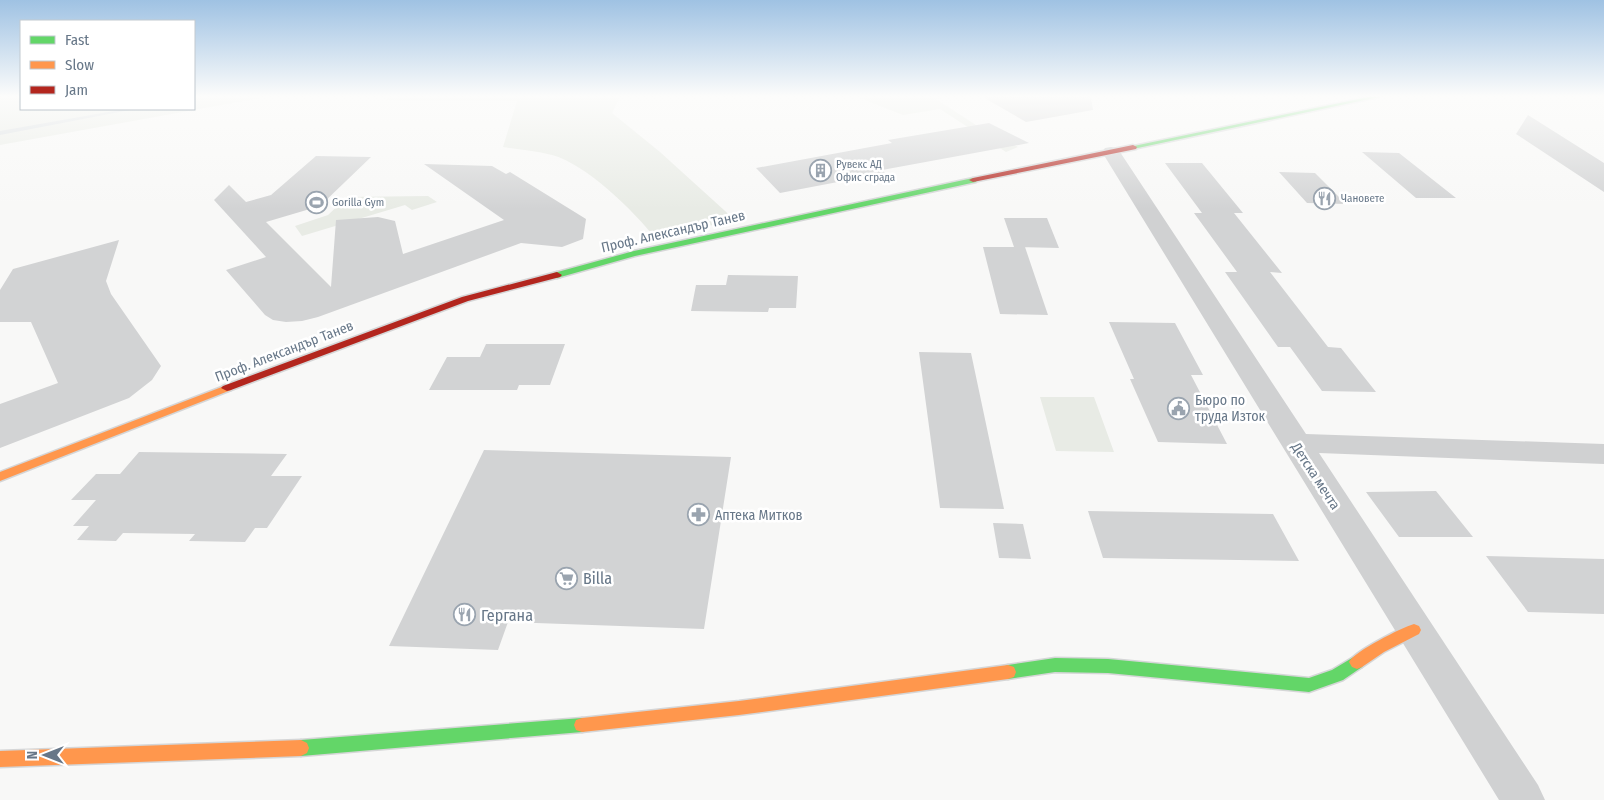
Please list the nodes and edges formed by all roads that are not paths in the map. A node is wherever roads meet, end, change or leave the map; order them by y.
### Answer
1 (1196, 134) edge
2 (1111, 152) junction
3 (1295, 443) junction
4 (1604, 454) edge
5 (0, 477) edge
6 (1414, 630) junction
7 (0, 759) edge
8 (1523, 800) edge

1 - 2 street, Проф. Александър Танев
2 - 3 street, Детска мечта
2 - 5 street, Проф. Александър Танев
3 - 4 street
3 - 6 street, Детска мечта
6 - 7 street
6 - 8 street, Детска мечта

